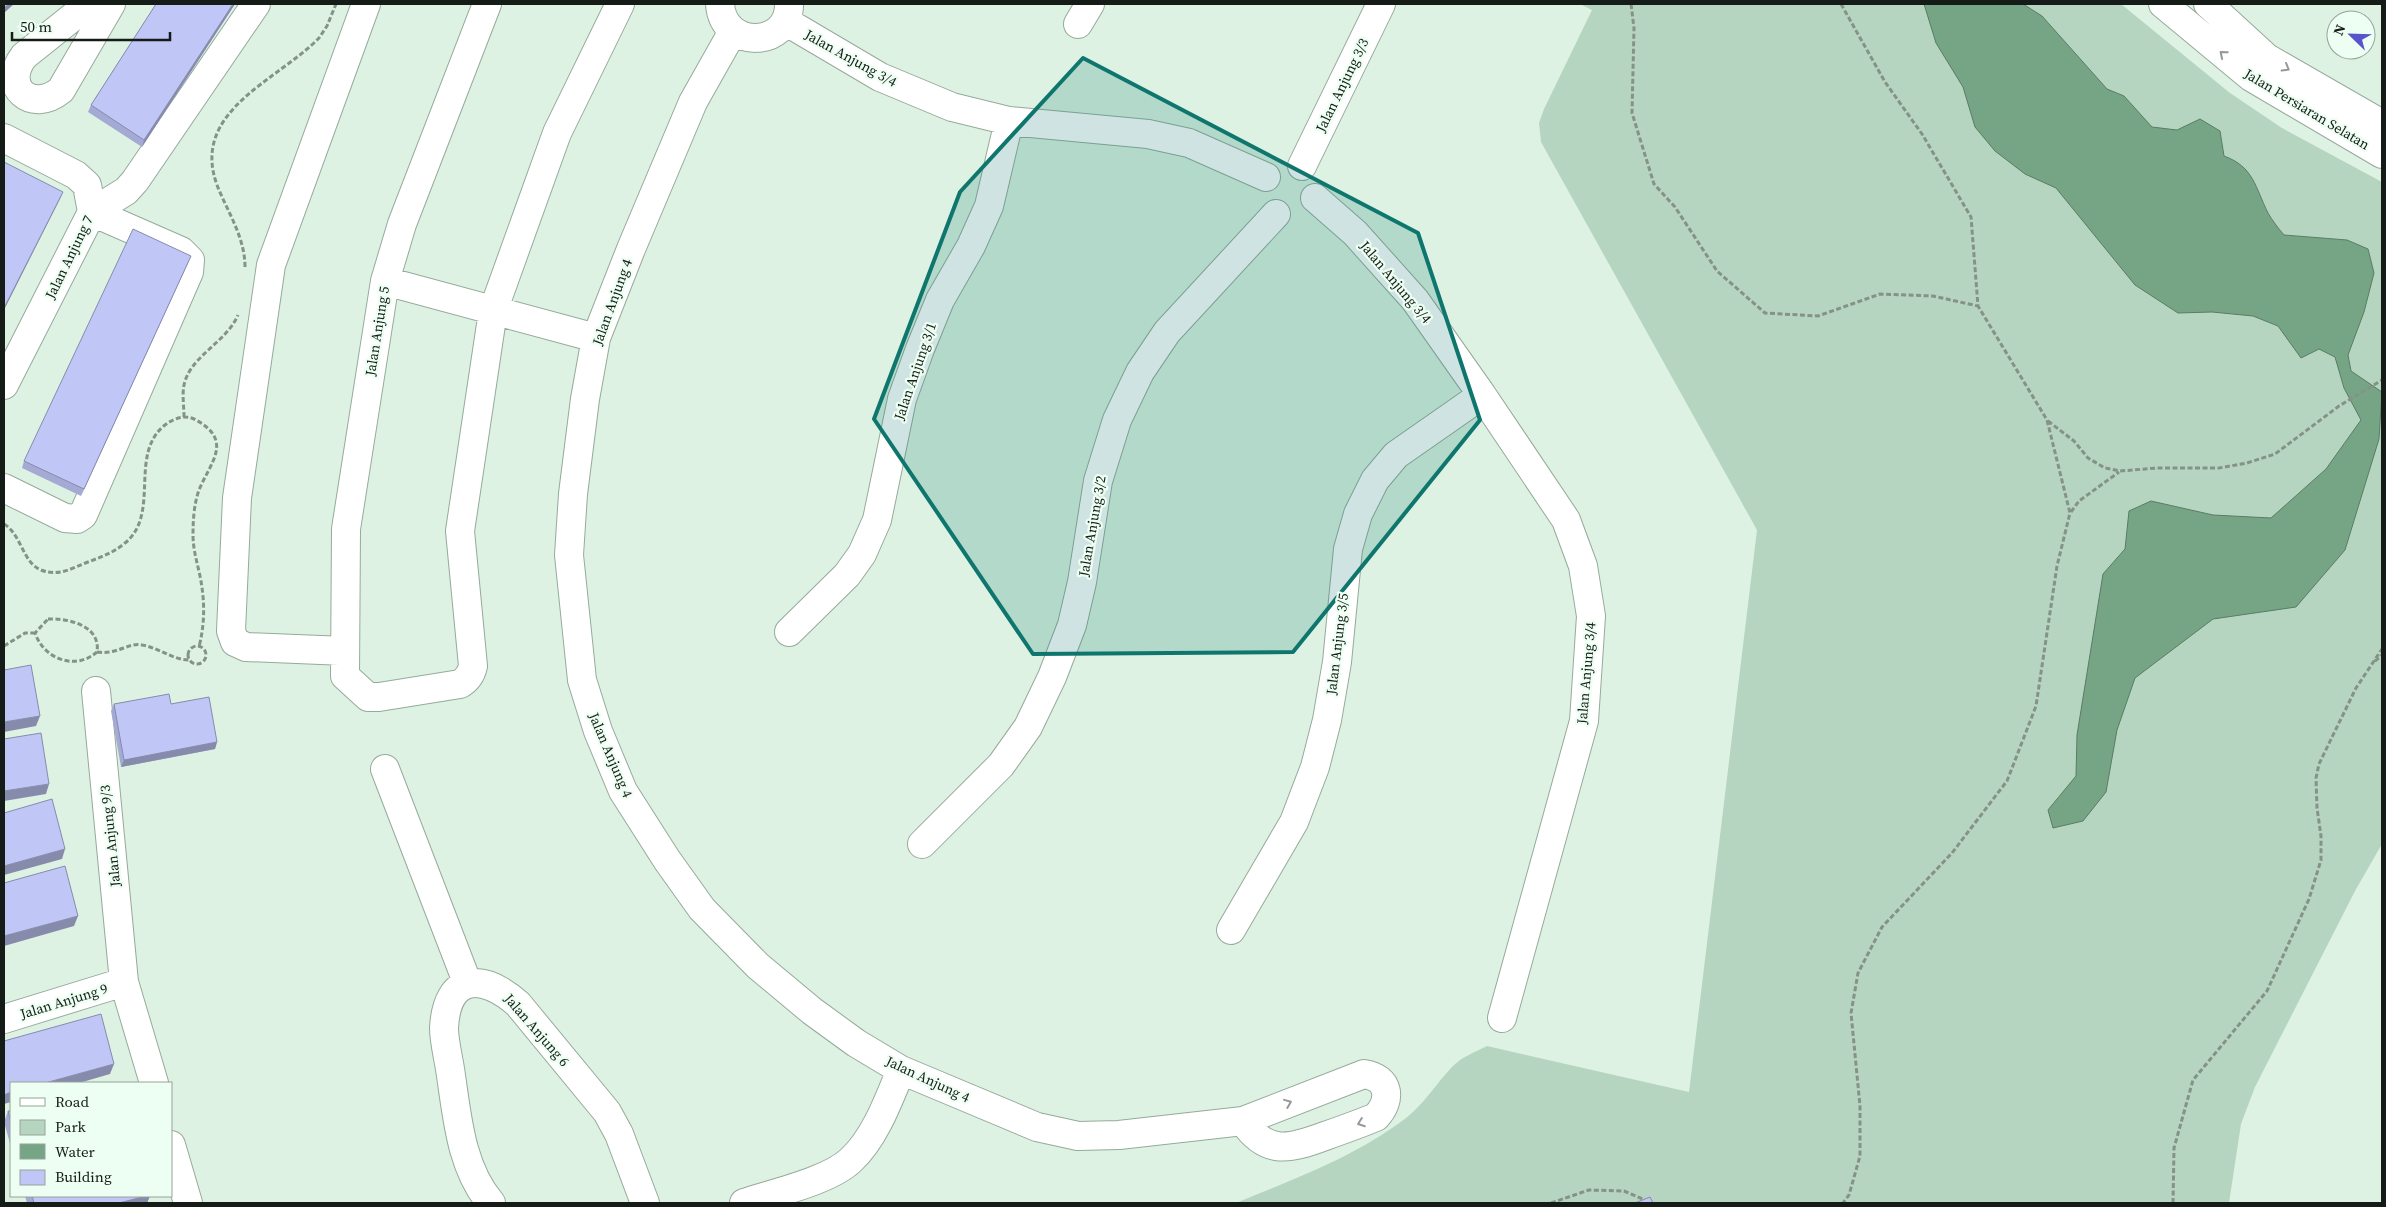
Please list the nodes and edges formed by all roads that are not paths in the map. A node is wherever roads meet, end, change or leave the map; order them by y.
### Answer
1 (89, 4) edge
2 (111, 4) edge
3 (256, 4) edge
4 (366, 4) edge
5 (487, 4) edge
6 (620, 4) edge
7 (720, 4) edge
8 (1381, 4) edge
9 (2163, 4) edge
10 (2208, 4) edge
11 (787, 13) edge
12 (733, 31) junction
13 (1009, 120) junction
14 (2382, 124) edge
15 (4, 138) edge
16 (2382, 154) edge
17 (1302, 166) junction
18 (1266, 177) junction
19 (1315, 198) junction
20 (92, 212) junction
21 (1276, 214) junction
22 (385, 281) junction
23 (492, 312) junction
24 (596, 338) junction
25 (4, 386) edge
26 (1482, 395) junction
27 (4, 488) edge
28 (789, 632) dead end
29 (345, 663) junction
30 (96, 691) dead end
31 (385, 769) dead end
32 (922, 844) dead end
33 (1231, 930) dead end
34 (124, 982) junction
35 (467, 982) junction
36 (1502, 1018) dead end
37 (4, 1019) edge
38 (902, 1070) junction
39 (154, 1082) edge
40 (1243, 1121) dead end
41 (172, 1148) edge
42 (188, 1203) edge
43 (491, 1203) edge
44 (645, 1203) edge
45 (744, 1203) edge

1 - 2 street
3 - 20 street
4 - 29 street
5 - 22 street, Jalan Anjung 5
6 - 23 street
7 - 12 street
8 - 17 street, Jalan Anjung 3/3
16 -> 9 street, Jalan Persiaran Selatan
10 -> 14 street, Jalan Persiaran Selatan
11 - 12 street
11 - 13 street, Jalan Anjung 3/4
12 - 24 street, Jalan Anjung 4
13 - 18 street, Jalan Anjung 3/4
13 - 28 street, Jalan Anjung 3/1
15 - 20 street, Jalan Anjung 7
17 - 18 street
17 - 19 street
18 - 21 street
19 - 21 street
19 - 26 street, Jalan Anjung 3/4
20 - 25 street, Jalan Anjung 7
20 - 27 street
21 - 32 street, Jalan Anjung 3/2
22 - 23 street
22 - 29 street, Jalan Anjung 5
23 - 24 street
23 - 29 street
24 - 38 street, Jalan Anjung 4
26 - 33 street, Jalan Anjung 3/5
26 - 36 street, Jalan Anjung 3/4
30 - 34 street, Jalan Anjung 9/3
31 - 35 street
34 - 37 street, Jalan Anjung 9
34 - 39 street, Jalan Anjung 9/3
35 - 43 street
35 - 44 street, Jalan Anjung 6
38 - 40 street, Jalan Anjung 4
38 - 45 street
41 - 42 street

